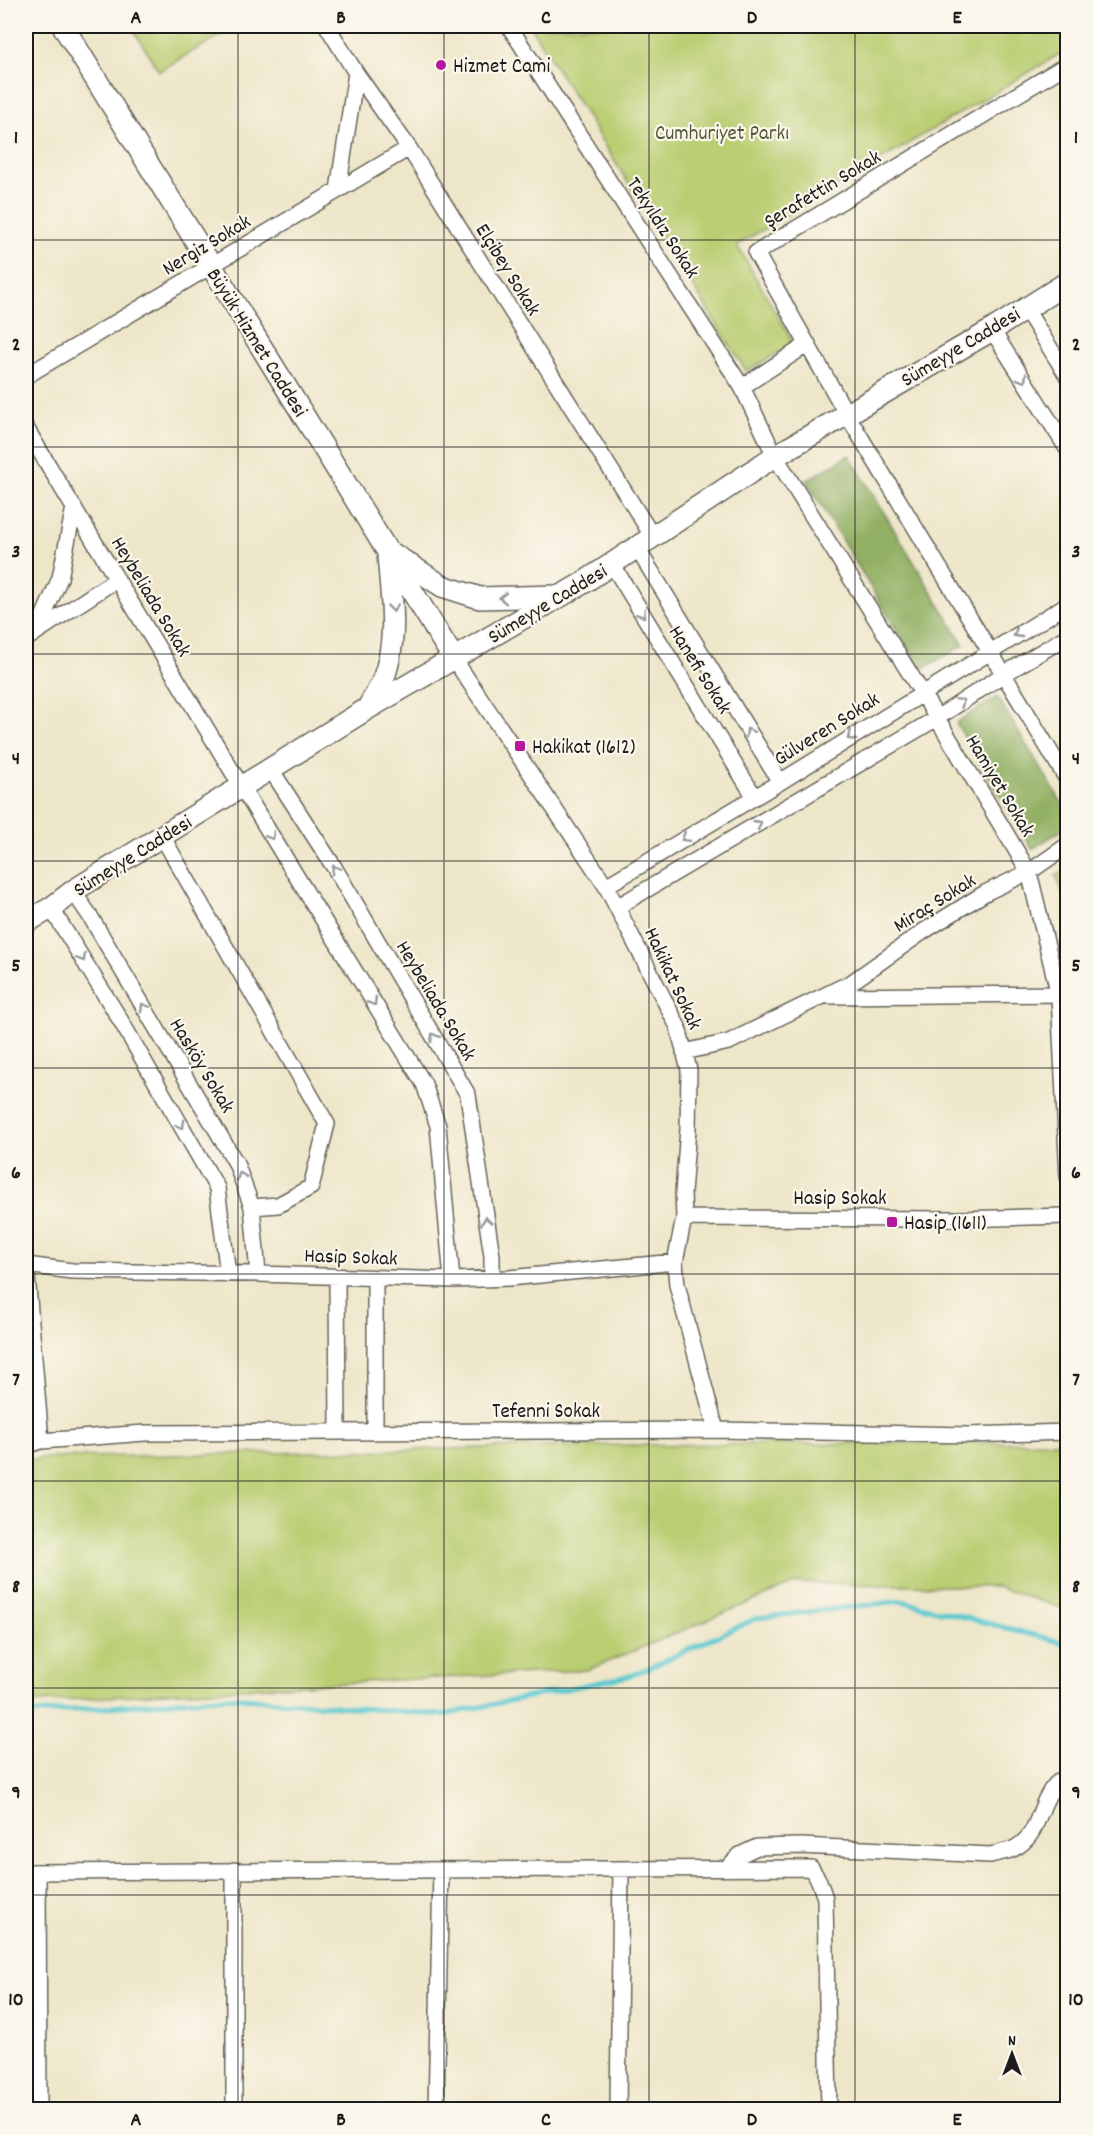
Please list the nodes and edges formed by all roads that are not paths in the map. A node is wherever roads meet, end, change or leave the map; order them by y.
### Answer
1 (63, 26) edge
2 (327, 26) edge
3 (509, 26) edge
4 (1068, 64) edge
5 (356, 73) junction
6 (409, 148) junction
7 (338, 190) junction
8 (210, 266) junction
9 (1068, 282) edge
10 (1025, 308) junction
11 (992, 330) junction
12 (808, 344) junction
13 (26, 376) edge
14 (1068, 377) edge
15 (742, 387) junction
16 (846, 413) junction
17 (26, 428) edge
18 (1068, 450) edge
19 (775, 456) junction
20 (74, 507) junction
21 (645, 543) junction
22 (388, 550) junction
23 (612, 564) junction
24 (117, 579) junction
25 (561, 596) junction
26 (1068, 604) edge
27 (31, 635) edge
28 (1068, 636) edge
29 (990, 651) junction
30 (454, 658) junction
31 (1004, 674) junction
32 (922, 693) junction
33 (367, 709) junction
34 (937, 718) junction
35 (270, 768) junction
36 (1068, 781) edge
37 (780, 782) junction
38 (241, 786) junction
39 (754, 796) junction
40 (162, 836) junction
41 (1068, 845) edge
42 (1029, 872) junction
43 (606, 886) junction
44 (73, 891) junction
45 (616, 907) junction
46 (51, 908) junction
47 (26, 922) edge
48 (1063, 995) edge
49 (825, 996) junction
50 (684, 1052) junction
51 (1068, 1178) edge
52 (252, 1207) junction
53 (1068, 1216) edge
54 (684, 1218) junction
55 (675, 1262) junction
56 (26, 1265) edge
57 (228, 1274) junction
58 (258, 1274) junction
59 (337, 1278) junction
60 (375, 1278) junction
61 (492, 1279) junction
62 (452, 1280) junction
63 (716, 1430) junction
64 (375, 1431) junction
65 (338, 1432) junction
66 (1068, 1432) edge
67 (41, 1441) junction
68 (26, 1446) edge
69 (1068, 1776) edge
70 (728, 1867) junction
71 (621, 1869) junction
72 (234, 1870) junction
73 (441, 1870) junction
74 (32, 1872) edge
75 (34, 2108) edge
76 (234, 2109) edge
77 (436, 2109) edge
78 (618, 2109) edge
79 (829, 2109) edge

1 - 8 street, Büyük Hizmet Caddesi
2 - 5 street, Elçibey Sokak
3 - 15 street, Tekyıldız Sokak
4 - 12 street, Şerafettin Sokak
5 - 6 street, Elçibey Sokak
5 - 7 street
6 - 7 street, Nergiz Sokak
6 - 21 street, Elçibey Sokak
7 - 8 street, Nergiz Sokak
8 - 13 street, Nergiz Sokak
8 - 22 street, Büyük Hizmet Caddesi
9 - 10 street, Sümeyye Caddesi
10 - 11 street, Sümeyye Caddesi
10 - 14 street
11 - 16 street, Sümeyye Caddesi
11 -> 18 street
12 - 15 street
12 - 16 street, Şerafettin Sokak
15 - 19 street, Tekyıldız Sokak
16 - 19 street, Sümeyye Caddesi
16 - 29 street, Şerafettin Sokak
17 - 20 street, Heybeliada Sokak
19 - 21 street, Sümeyye Caddesi
19 - 32 street, Hamiyet Sokak
20 - 24 street, Heybeliada Sokak
20 - 27 street
21 - 23 street, Sümeyye Caddesi
37 -> 21 street, Elçibey Sokak
25 -> 22 street
22 - 30 street, Büyük Hizmet Caddesi
22 -> 33 street
23 - 25 street, Sümeyye Caddesi
23 -> 39 street, Hanefi Sokak
24 - 27 street
24 - 38 street, Heybeliada Sokak
25 - 30 street, Sümeyye Caddesi
26 -> 29 street, Gülveren Sokak
28 - 31 street
29 - 31 street, Şerafettin Sokak
29 - 32 street, Gülveren Sokak
30 - 33 street, Sümeyye Caddesi
30 - 43 street, Hakikat Sokak
34 -> 31 street
31 - 36 street, Şerafettin Sokak
32 - 34 street, Hamiyet Sokak
32 -> 37 street, Gülveren Sokak
33 - 35 street, Sümeyye Caddesi
34 - 42 street, Hamiyet Sokak
45 -> 34 street
35 - 38 street, Sümeyye Caddesi
61 -> 35 street, Heybeliada Sokak
37 - 39 street, Gülveren Sokak
38 - 40 street, Sümeyye Caddesi
38 -> 62 street, Heybeliada Sokak
39 -> 43 street, Gülveren Sokak
40 - 44 street, Sümeyye Caddesi
40 - 52 street
41 - 42 street, Miraç Sokak
42 - 48 street, Hamiyet Sokak
42 - 49 street, Miraç Sokak
43 - 45 street, Hakikat Sokak
44 - 46 street, Sümeyye Caddesi
52 -> 44 street, Hasköy Sokak
45 - 50 street, Hakikat Sokak
46 - 47 street, Sümeyye Caddesi
46 -> 57 street
48 - 49 street, Miraç Sokak
48 - 51 street, Hamiyet Sokak
49 - 50 street, Miraç Sokak
50 - 54 street, Hakikat Sokak
52 - 58 street, Hasköy Sokak
53 - 54 street, Hasip Sokak
54 - 55 street, Hakikat Sokak
55 - 61 street, Hasip Sokak
55 - 63 street, Hakikat Sokak
56 - 57 street, Hasip Sokak
56 - 67 street
57 - 58 street, Hasip Sokak
58 - 59 street, Hasip Sokak
59 - 60 street, Hasip Sokak
59 - 65 street
60 - 62 street, Hasip Sokak
60 - 64 street
61 - 62 street, Hasip Sokak
63 - 64 street, Tefenni Sokak
63 - 66 street, Tefenni Sokak
64 - 65 street, Tefenni Sokak
65 - 67 street, Tefenni Sokak
67 - 68 street, Tefenni Sokak
69 - 70 street
70 - 71 street
70 - 79 street
71 - 73 street
71 - 78 street
72 - 73 street
72 - 74 street
72 - 76 street
73 - 77 street
74 - 75 street

